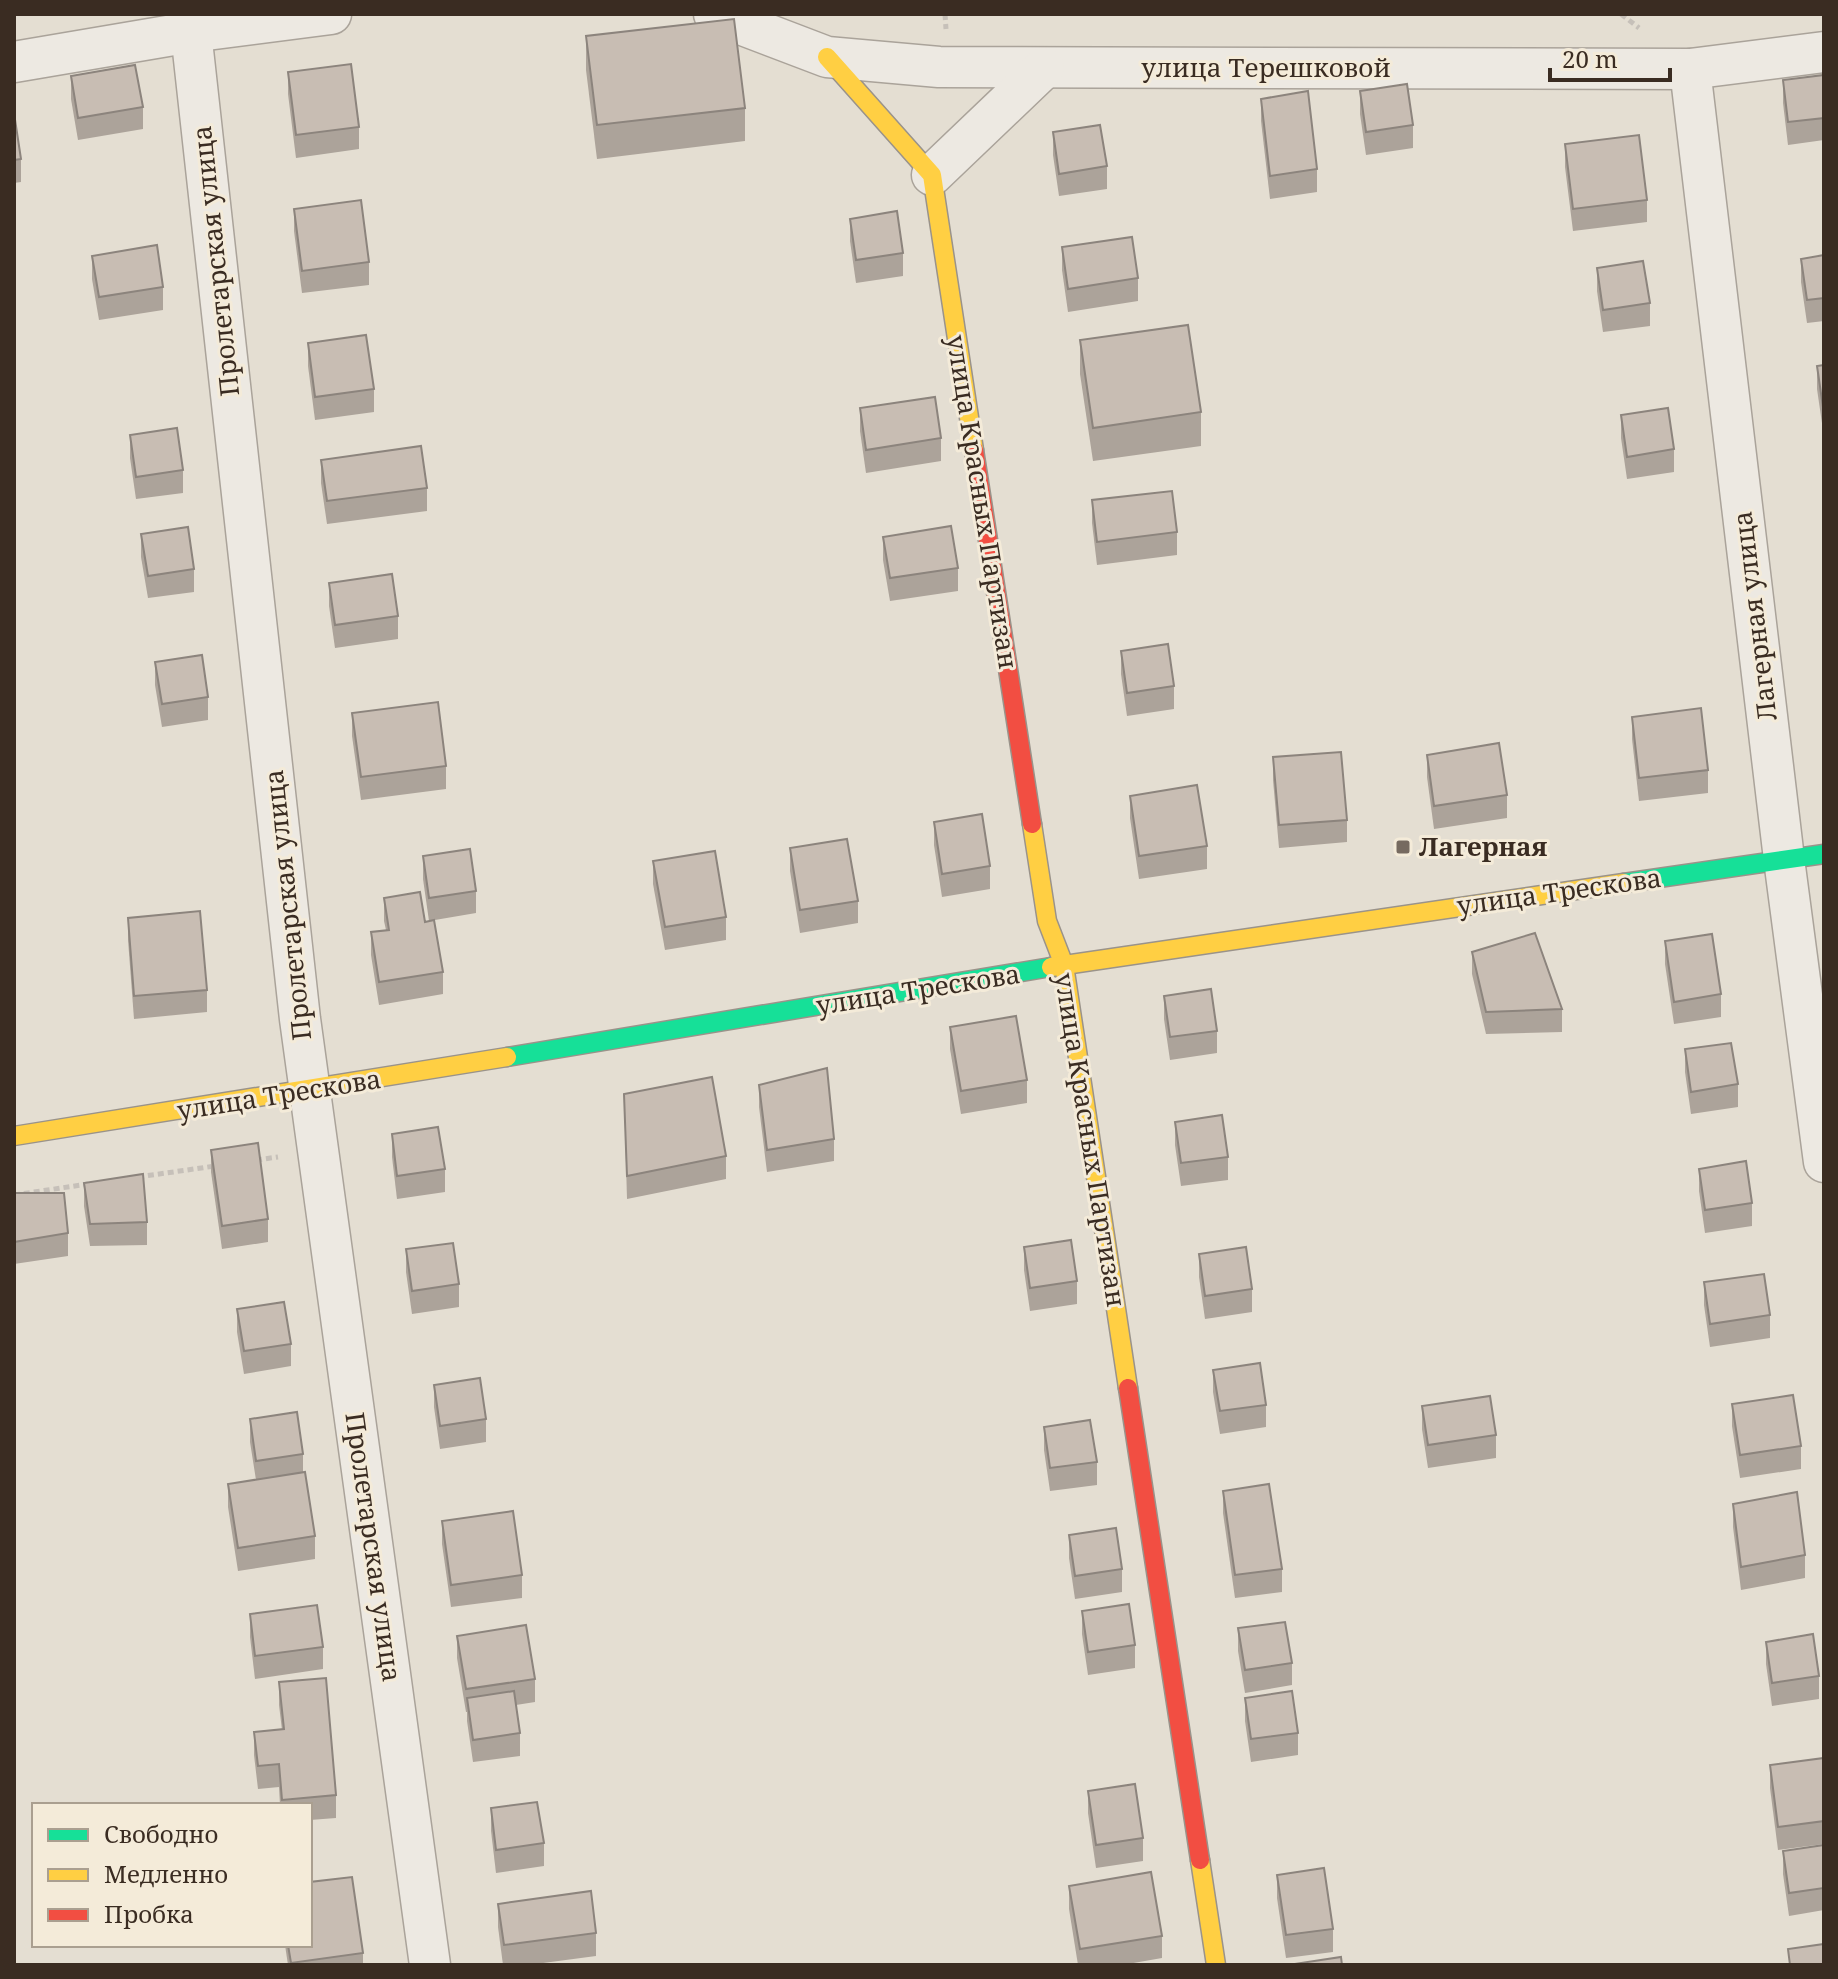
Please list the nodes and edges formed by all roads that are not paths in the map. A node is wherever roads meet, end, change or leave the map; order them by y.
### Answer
1 (331, 14) edge
2 (714, 14) edge
3 (191, 32) junction
4 (1824, 52) edge
5 (827, 57) junction
6 (14, 62) edge
7 (1044, 68) junction
8 (1690, 69) junction
9 (932, 175) junction
10 (1824, 854) edge
11 (1784, 859) junction
12 (1064, 965) junction
13 (310, 1090) junction
14 (14, 1136) edge
15 (1824, 1162) edge
16 (430, 1965) edge
17 (1216, 1965) edge

1 - 3 street
2 - 5 street, улица Терешковой
3 - 6 street
3 - 13 street, Пролетарская улица
4 - 8 street, улица Терешковой
5 - 7 street, улица Терешковой
5 - 9 street
7 - 8 street, улица Терешковой
7 - 9 street
8 - 11 street, Лагерная улица
9 - 12 street, улица Красных Партизан
10 - 11 street, улица Трескова
11 - 12 street, улица Трескова
11 - 15 street, Лагерная улица
12 - 13 street, улица Трескова
12 - 17 street, улица Красных Партизан
13 - 14 street, улица Трескова
13 - 16 street, Пролетарская улица

